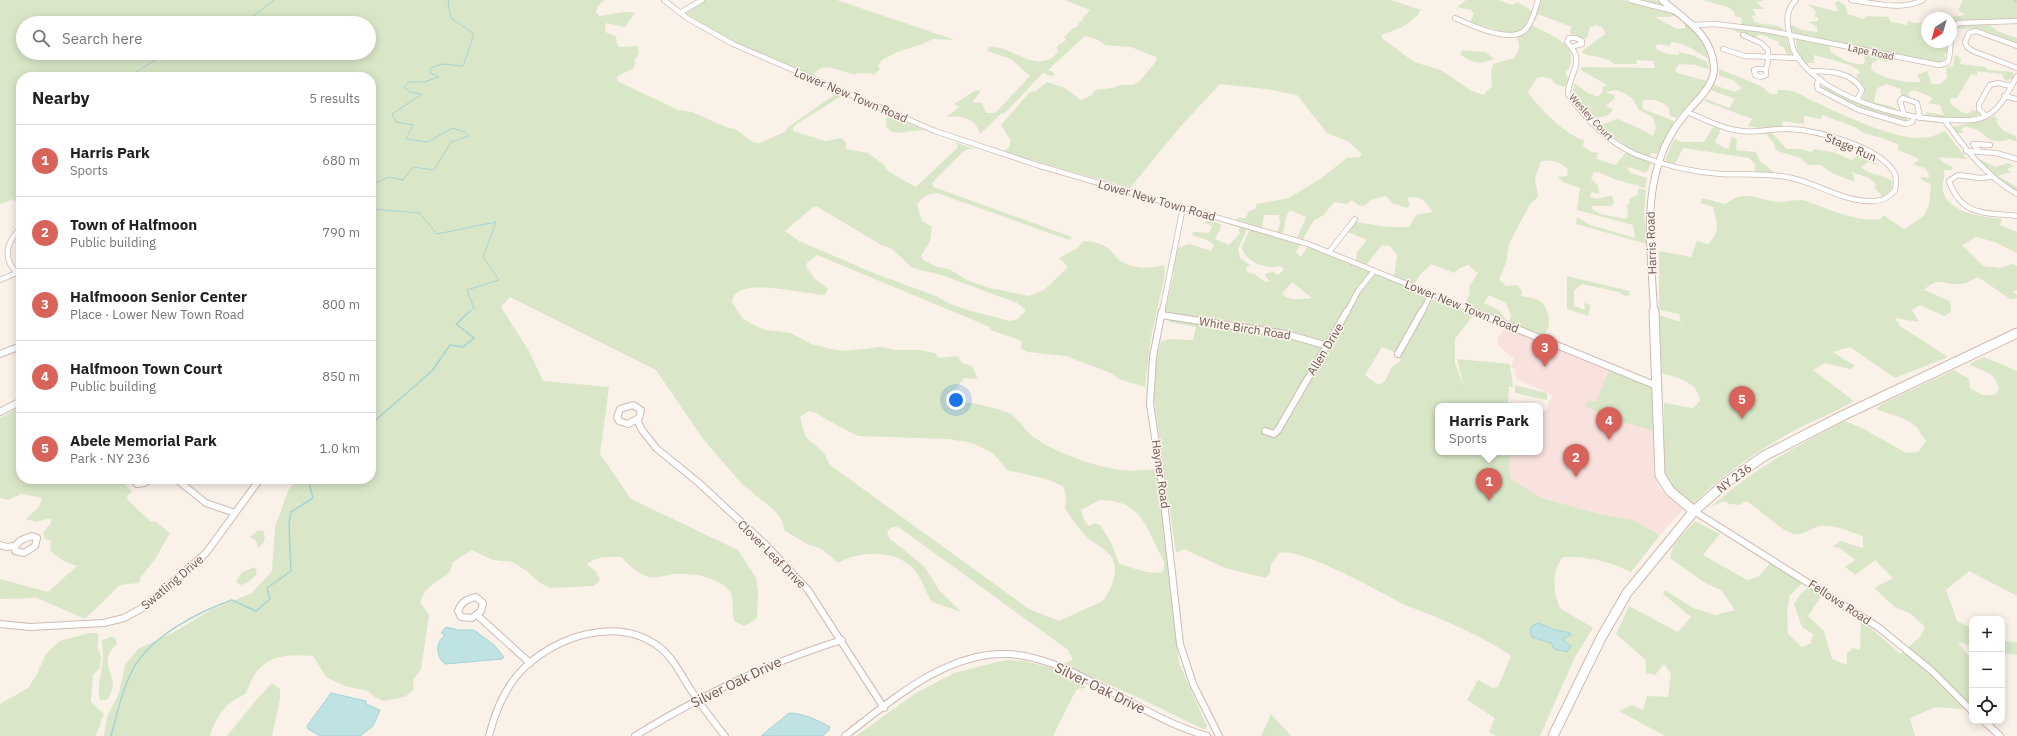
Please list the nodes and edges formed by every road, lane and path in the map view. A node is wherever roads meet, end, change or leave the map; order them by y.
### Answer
1 (664, 0) edge
2 (702, 0) edge
3 (1538, 0) edge
4 (1630, 0) edge
5 (1662, 0) edge
6 (1796, 0) edge
7 (1851, 0) edge
8 (1923, 0) edge
9 (1677, 12) junction
10 (680, 13) junction
11 (1455, 18) dead end
12 (2017, 21) edge
13 (1694, 25) junction
14 (1790, 34) junction
15 (1743, 35) dead end
16 (1574, 46) dead end
17 (2017, 46) edge
18 (1723, 49) dead end
19 (1770, 58) junction
20 (1799, 58) junction
21 (2017, 68) edge
22 (1766, 69) dead end
23 (1811, 71) junction
24 (2017, 76) edge
25 (1820, 79) junction
26 (2011, 86) junction
27 (2004, 96) junction
28 (2017, 99) edge
29 (1857, 100) junction
30 (1687, 112) junction
31 (1904, 115) junction
32 (1986, 116) junction
33 (1914, 117) junction
34 (1920, 118) junction
35 (1945, 121) junction
36 (1990, 145) dead end
37 (1966, 150) junction
38 (1979, 151) junction
39 (2017, 160) edge
40 (1659, 162) junction
41 (1990, 177) junction
42 (2017, 194) edge
43 (1183, 207) junction
44 (2017, 216) edge
45 (1355, 219) dead end
46 (16, 234) edge
47 (1329, 252) junction
48 (16, 270) edge
49 (1374, 271) junction
50 (16, 272) edge
51 (0, 280) edge
52 (1431, 294) junction
53 (1161, 315) junction
54 (2017, 332) edge
55 (1328, 346) junction
56 (16, 348) edge
57 (0, 354) edge
58 (1398, 354) dead end
59 (1657, 386) junction
60 (16, 404) edge
61 (0, 412) edge
62 (637, 420) dead end
63 (1265, 431) dead end
64 (182, 484) edge
65 (256, 484) edge
66 (1694, 511) junction
67 (235, 513) junction
68 (0, 545) edge
69 (15, 546) dead end
70 (477, 615) dead end
71 (0, 624) edge
72 (842, 640) junction
73 (530, 663) junction
74 (697, 699) junction
75 (1969, 707) edge
76 (884, 708) junction
77 (1987, 724) edge
78 (489, 736) edge
79 (634, 736) edge
80 (725, 736) edge
81 (845, 736) edge
82 (1207, 736) edge
83 (1219, 736) edge
84 (1553, 736) edge
85 (2000, 736) edge

1 - 10 street, Lower New Town Road
2 - 10 street
3 - 11 street
4 - 9 street
5 - 9 street, Harris Road
6 - 14 street
7 - 8 street
9 - 13 street, Harris Road
10 - 43 street, Lower New Town Road
12 - 14 street, Lape Road
13 - 14 street, Lape Road
13 - 30 street, Harris Road
14 - 20 street
15 - 19 street
16 - 40 street, Wesley Court
17 - 21 street
18 - 19 street
19 - 20 street
19 - 22 street
20 - 23 street
23 - 25 street
23 - 29 street
24 - 26 street
25 - 29 street
25 - 33 street
26 - 27 street
26 - 32 street
27 - 28 street
27 - 32 street
29 - 31 street
30 - 40 street, Harris Road
30 - 40 street, Stage Run
31 - 33 street
31 - 34 street
32 - 35 street
33 - 34 street
34 - 35 street
35 - 37 street
36 - 38 street
37 - 38 street
37 - 41 street
38 - 39 street
40 - 59 street, Harris Road
41 - 42 street
41 - 44 street
43 - 47 street, Lower New Town Road
43 - 53 street, Hayner Road
45 - 47 street
46 - 48 street
47 - 49 street, Lower New Town Road
49 - 52 street, Lower New Town Road
49 - 55 street, Allen Drive
50 - 51 street
52 - 58 street
52 - 59 street, Lower New Town Road
53 - 55 street, White Birch Road
53 - 83 street, Hayner Road
54 - 66 street, NY 236 / NY 236
55 - 63 street, Allen Drive
56 - 57 street
59 - 66 street, Harris Road
60 - 61 street
62 - 72 street, Clover Leaf Drive
64 - 67 street
65 - 67 street, Swatling Drive
66 - 75 street, Fellows Road
66 - 84 street, NY 236 / NY 236
67 - 71 street, Swatling Drive
68 - 69 street
70 - 73 street
72 - 74 street, Silver Oak Drive
72 - 76 street, Clover Leaf Drive
73 - 74 street
73 - 78 street
74 - 79 street, Silver Oak Drive
74 - 80 street
76 - 81 street, Silver Oak Drive
76 - 82 street, Silver Oak Drive
77 - 85 street

